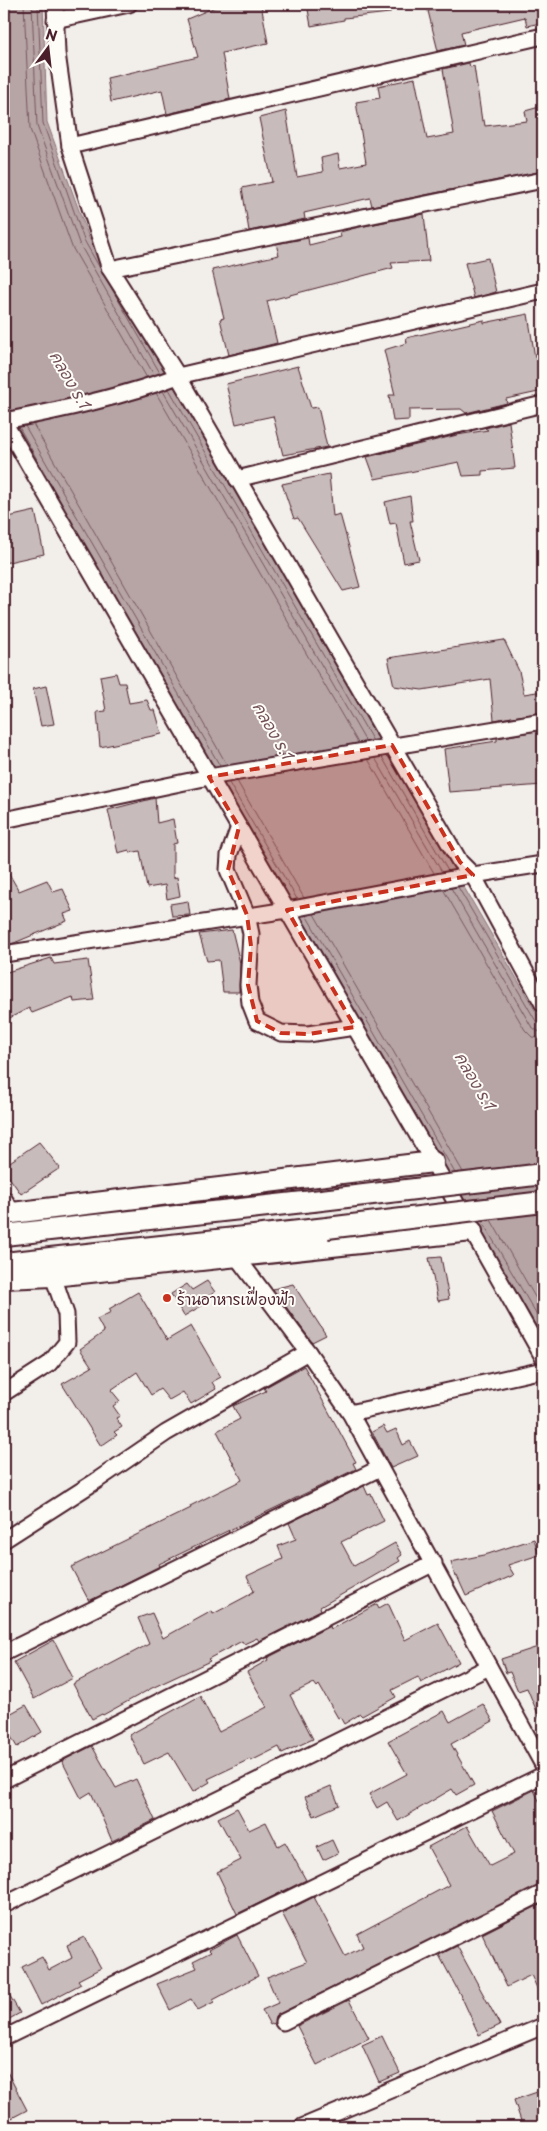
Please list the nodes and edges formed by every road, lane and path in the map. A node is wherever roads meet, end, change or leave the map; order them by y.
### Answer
1 (55, 4) edge
2 (129, 4) edge
3 (55, 20) junction
4 (543, 36) edge
5 (70, 146) junction
6 (543, 180) edge
7 (110, 269) junction
8 (543, 291) edge
9 (178, 376) junction
10 (543, 404) edge
11 (4, 422) edge
12 (237, 479) junction
13 (543, 721) edge
14 (385, 747) junction
15 (209, 777) junction
16 (4, 820) edge
17 (238, 827) junction
18 (543, 864) edge
19 (473, 874) junction
20 (287, 910) junction
21 (247, 915) junction
22 (4, 954) edge
23 (543, 1004) edge
24 (355, 1027) junction
25 (433, 1162) junction
26 (543, 1174) edge
27 (543, 1202) edge
28 (7, 1209) edge
29 (472, 1231) junction
30 (4, 1235) edge
31 (236, 1256) junction
32 (4, 1263) edge
33 (53, 1276) junction
34 (4, 1278) edge
35 (308, 1352) junction
36 (543, 1357) edge
37 (543, 1370) edge
38 (4, 1393) edge
39 (350, 1413) junction
40 (380, 1468) junction
41 (4, 1540) edge
42 (434, 1563) junction
43 (4, 1653) edge
44 (489, 1667) junction
45 (543, 1765) edge
46 (543, 1775) edge
47 (4, 1780) edge
48 (543, 1893) edge
49 (4, 1906) edge
50 (283, 2022) dead end
51 (543, 2026) edge
52 (4, 2038) edge
53 (309, 2126) edge

1 - 3 street
2 - 3 street
3 - 5 street
4 - 5 street
5 - 7 street
6 - 7 street
7 - 9 street
8 - 9 street
9 - 11 street
9 - 12 street
10 - 12 street
11 - 15 street
12 - 14 street
13 - 14 street
14 - 15 street
14 - 19 street
15 - 16 street
15 - 17 street
17 - 20 street
17 - 21 street
18 - 19 street
19 - 20 street
19 - 23 street
20 - 21 street
20 - 24 street
21 - 22 street
21 - 24 street
24 - 25 street
25 - 28 main road
25 - 29 street
26 - 30 main road, bridge
27 - 32 main road, bridge
29 - 31 main road
29 - 36 street
31 - 33 main road
31 - 35 street
33 - 34 main road
33 - 38 street
35 - 39 street
35 - 41 street
37 - 39 street
39 - 40 street
40 - 42 street
40 - 43 street
42 - 44 street
42 - 47 street
44 - 45 street
44 - 49 street
46 - 52 street
48 - 50 street
51 - 53 street

